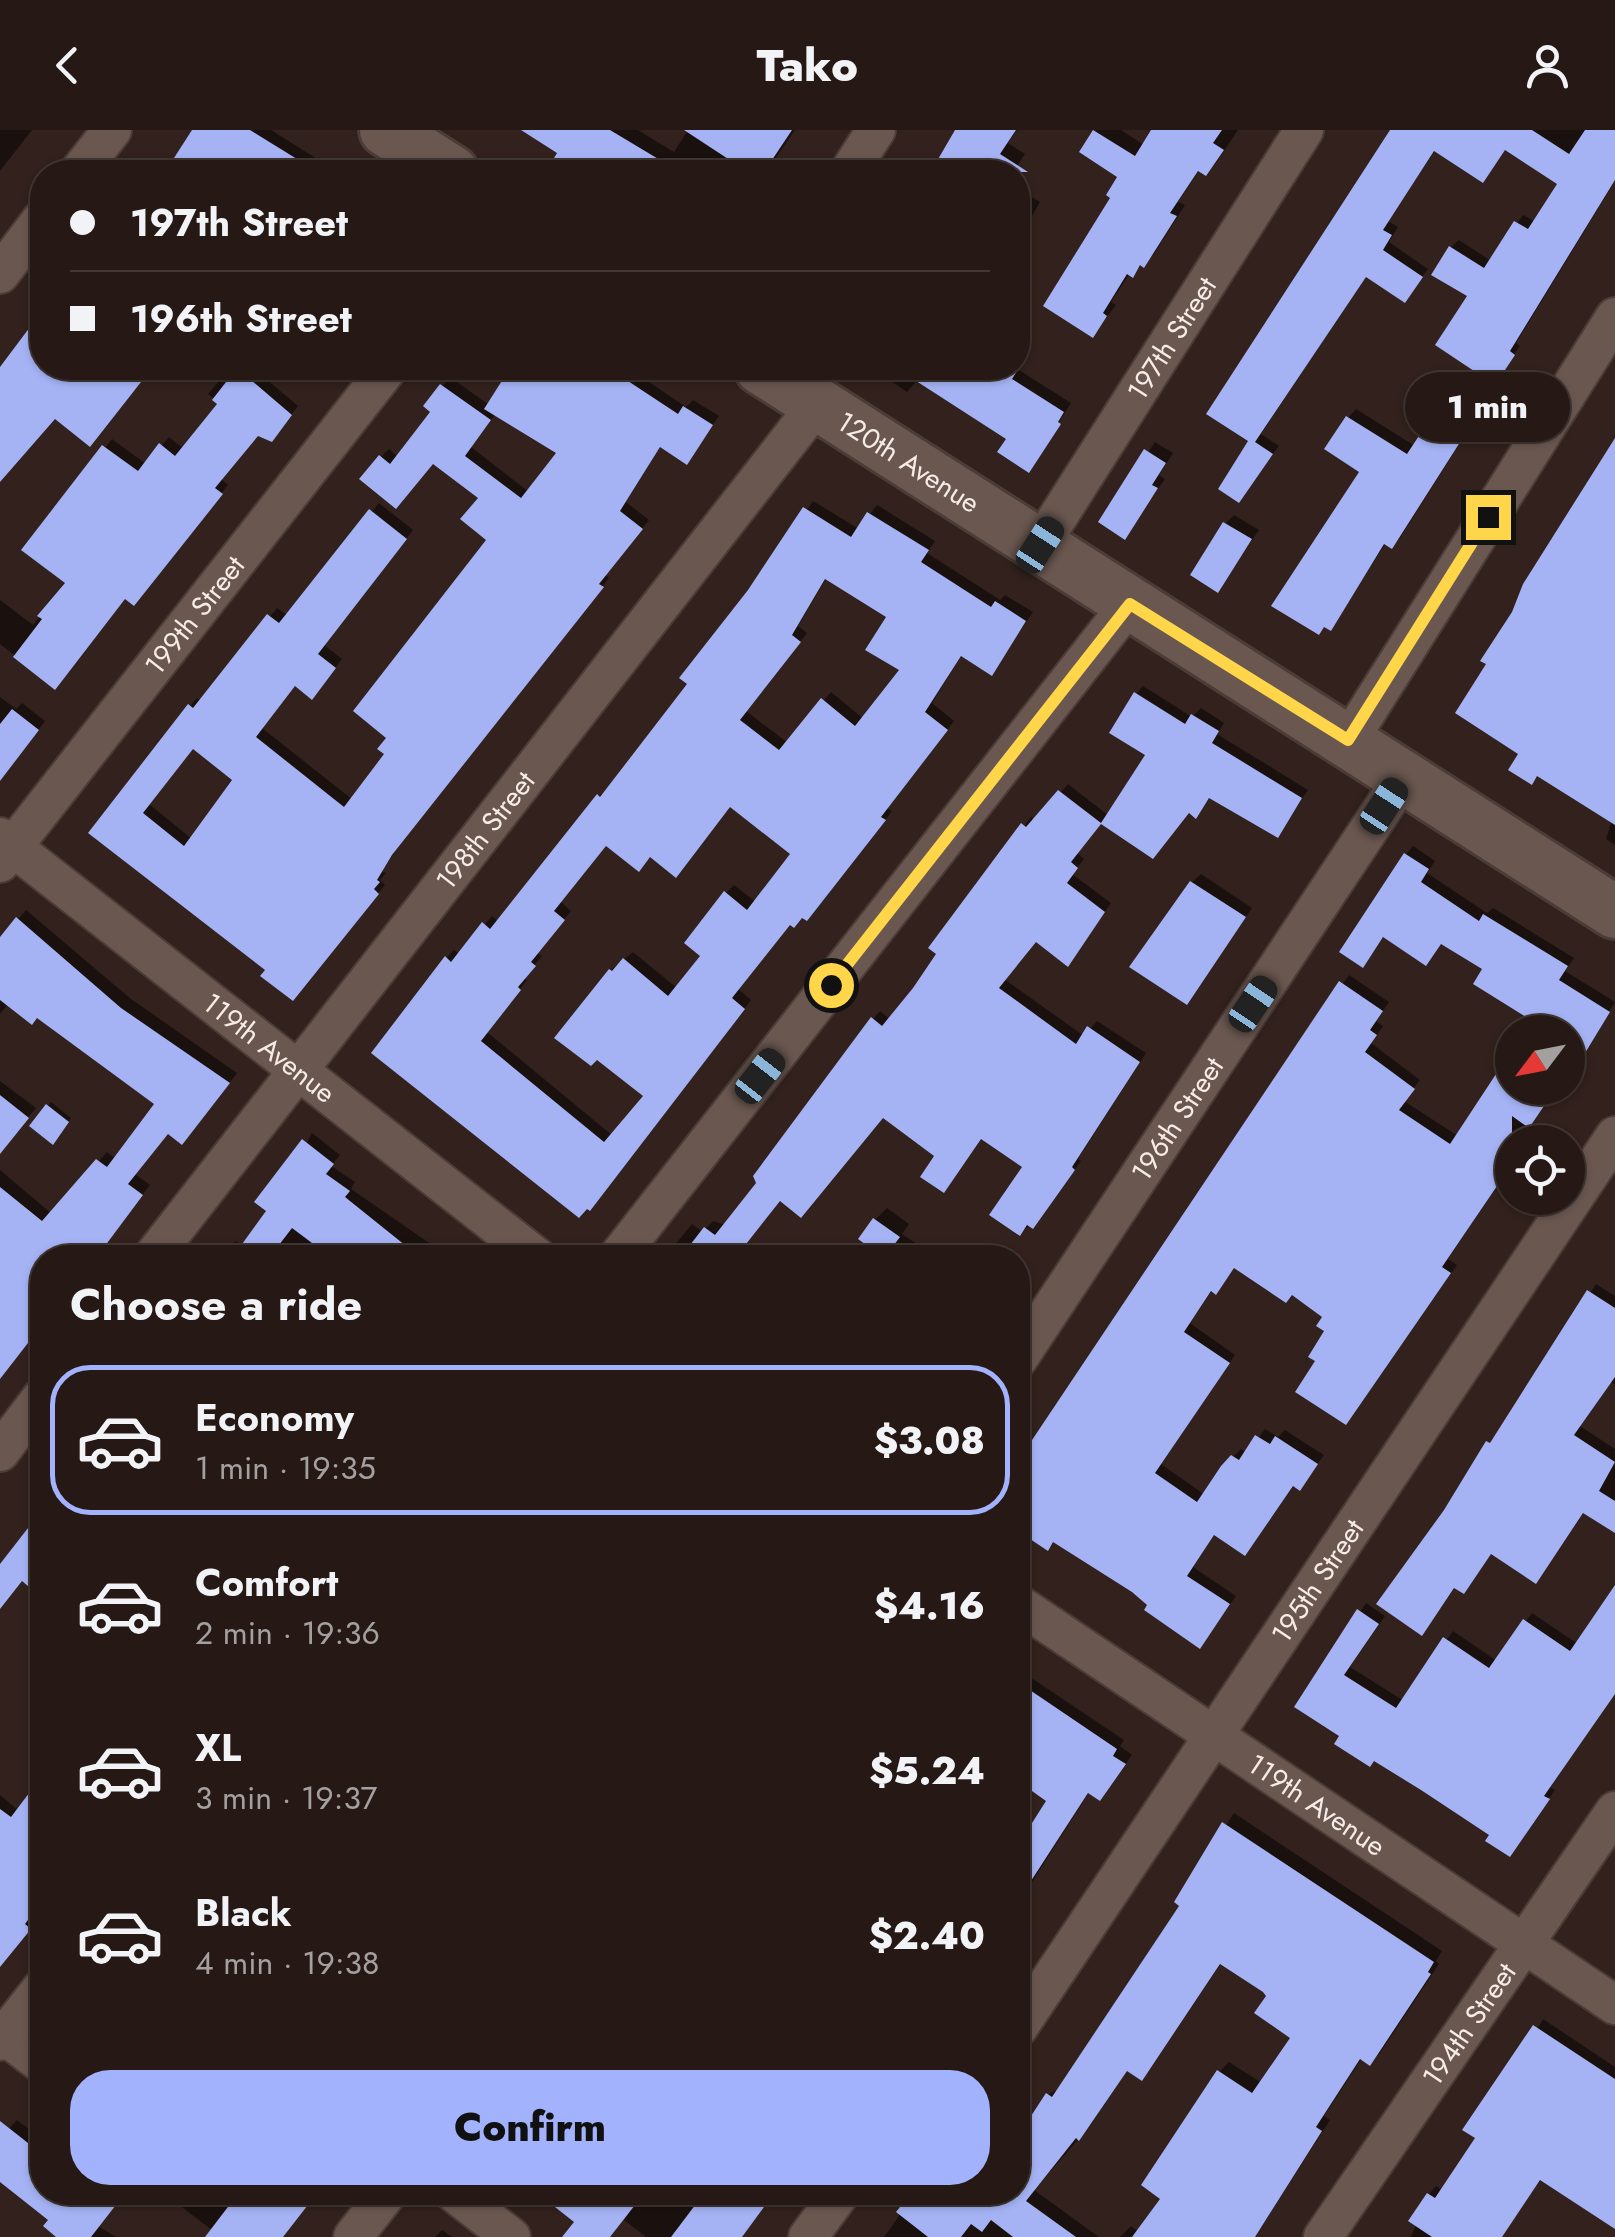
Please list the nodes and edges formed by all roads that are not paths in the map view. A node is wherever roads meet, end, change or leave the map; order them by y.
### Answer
1 (112, 130) edge
2 (386, 130) edge
3 (876, 130) edge
4 (1304, 130) edge
5 (442, 153) edge
6 (88, 160) edge
7 (857, 160) edge
8 (30, 235) edge
9 (0, 274) edge
10 (1615, 317) edge
11 (378, 380) edge
12 (781, 380) edge
13 (818, 403) junction
14 (1040, 545) junction
15 (1130, 604) junction
16 (1348, 740) junction
17 (1402, 778) junction
18 (4, 849) edge
19 (1615, 912) edge
20 (298, 1070) junction
21 (1615, 1136) edge
22 (162, 1245) edge
23 (521, 1245) edge
24 (627, 1245) edge
25 (1030, 1341) edge
26 (30, 1413) edge
27 (0, 1452) edge
28 (1030, 1612) edge
29 (1215, 1736) junction
30 (1615, 1811) edge
31 (1525, 1944) junction
32 (30, 2002) edge
33 (1615, 2004) edge
34 (1030, 2010) edge
35 (2, 2036) edge
36 (30, 2056) edge
37 (378, 2205) edge
38 (469, 2205) edge
39 (831, 2205) edge
40 (353, 2237) edge
41 (510, 2237) edge
42 (808, 2237) edge
43 (1323, 2237) edge

1 - 6 street
2 - 5 street
3 - 7 street
4 - 14 street, 197th Street
8 - 9 street
10 - 16 street
11 - 18 street, 199th Street
12 - 13 street, 120th Avenue
13 - 14 street, 120th Avenue
13 - 20 street, 198th Street
14 - 15 street, 120th Avenue
15 - 16 street, 120th Avenue
15 - 24 street
16 - 17 street, 120th Avenue
17 - 19 street, 120th Avenue
17 - 25 street, 196th Street
18 - 20 street, 119th Avenue
20 - 22 street, 198th Street
20 - 23 street, 119th Avenue
21 - 29 street, 195th Street
26 - 27 street
28 - 29 street, 119th Avenue
29 - 31 street, 119th Avenue
29 - 34 street, 195th Street
30 - 31 street, 194th Street
31 - 33 street, 119th Avenue
31 - 43 street, 194th Street
32 - 35 street
35 - 36 street
37 - 40 street
38 - 41 street
39 - 42 street

